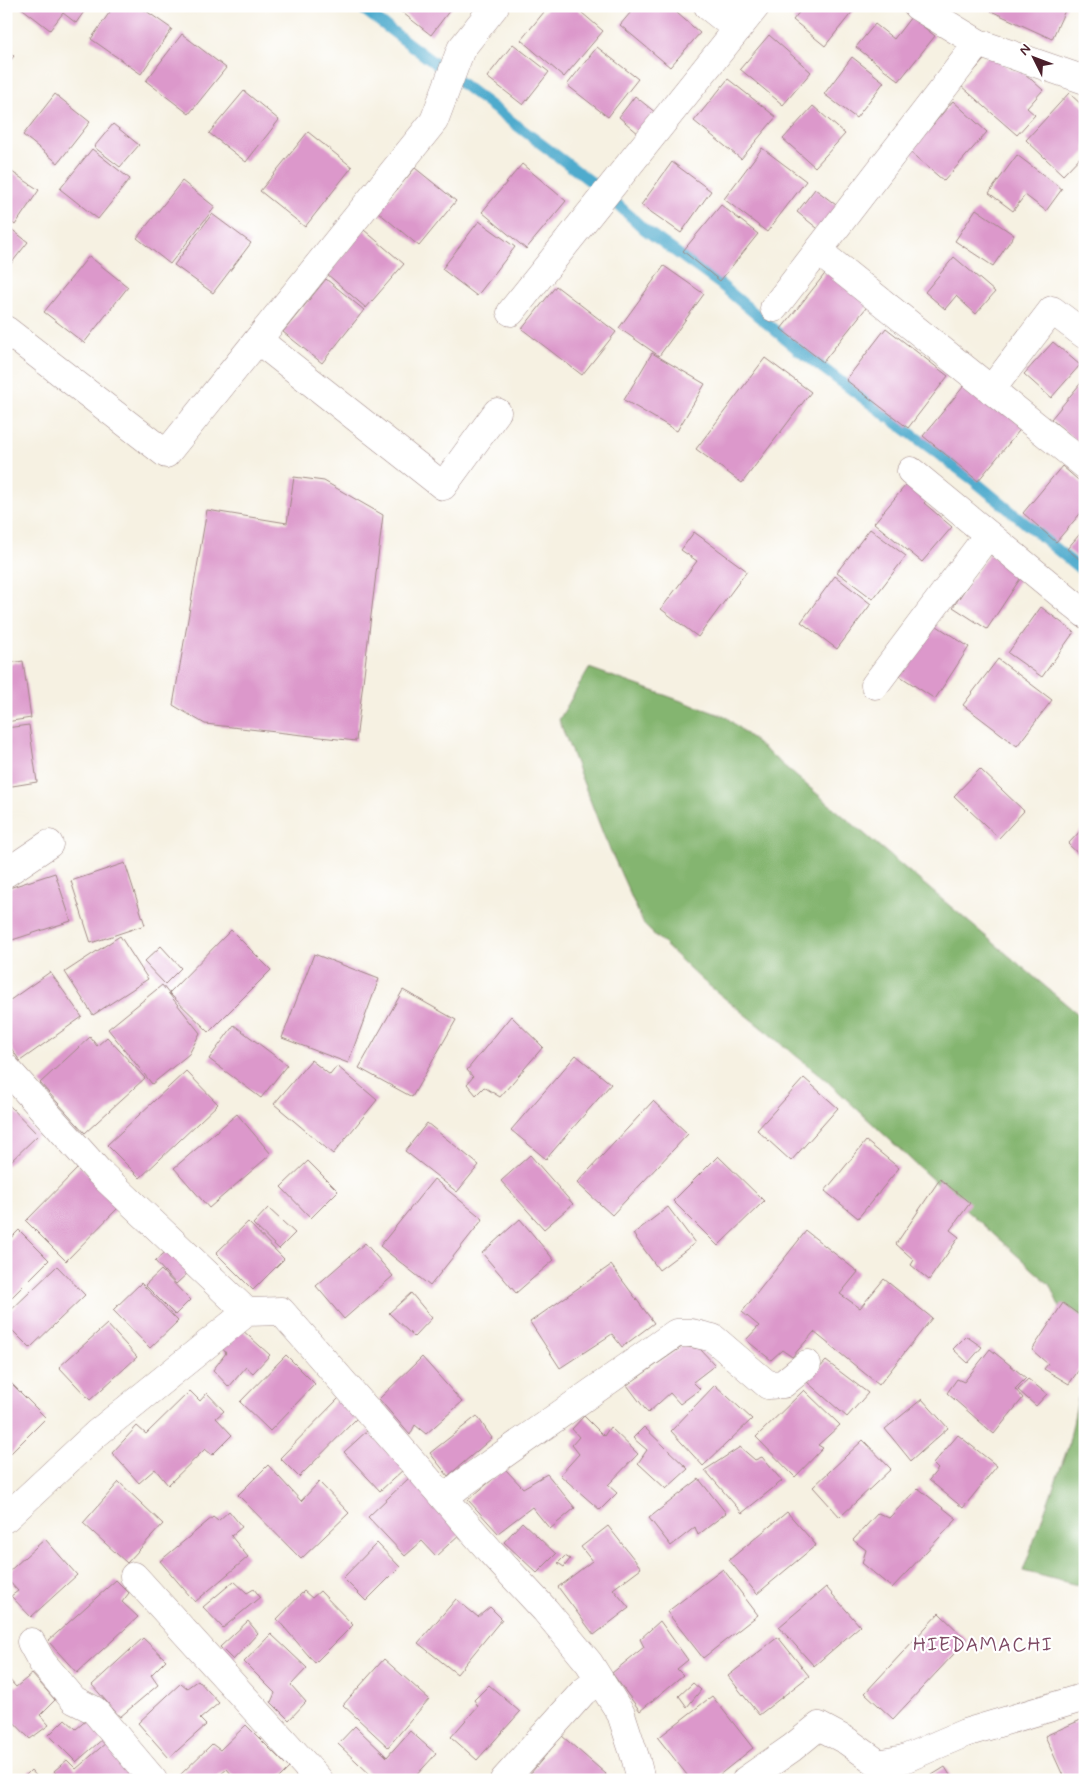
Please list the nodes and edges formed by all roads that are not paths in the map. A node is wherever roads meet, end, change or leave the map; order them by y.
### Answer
1 (495, 6) edge
2 (708, 6) edge
3 (756, 6) edge
4 (917, 6) edge
5 (738, 29) junction
6 (978, 43) junction
7 (1085, 80) edge
8 (818, 251) junction
9 (774, 308) dead end
10 (511, 312) dead end
11 (6, 330) edge
12 (1085, 335) edge
13 (258, 340) junction
14 (991, 390) junction
15 (497, 412) dead end
16 (1085, 465) edge
17 (911, 471) dead end
18 (988, 535) junction
19 (1085, 614) edge
20 (875, 686) dead end
21 (49, 844) dead end
22 (6, 873) edge
23 (6, 1068) edge
24 (247, 1312) junction
25 (807, 1364) dead end
26 (444, 1498) junction
27 (6, 1518) edge
28 (134, 1576) dead end
29 (31, 1642) dead end
30 (599, 1680) junction
31 (1085, 1697) edge
32 (315, 1778) edge
33 (153, 1780) edge
34 (504, 1780) edge
35 (641, 1780) edge
36 (746, 1780) edge

1 - 13 street
2 - 5 street
3 - 5 street
4 - 6 street
5 - 10 street
6 - 7 street
6 - 8 street
8 - 9 street
8 - 14 street
11 - 13 street
12 - 14 street
13 - 15 street
14 - 16 street
17 - 18 street
18 - 19 street
18 - 20 street
21 - 22 street
23 - 24 street
24 - 26 street
24 - 27 street
25 - 26 street
26 - 30 street
28 - 32 street
29 - 33 street
30 - 34 street
30 - 35 street
31 - 36 street

